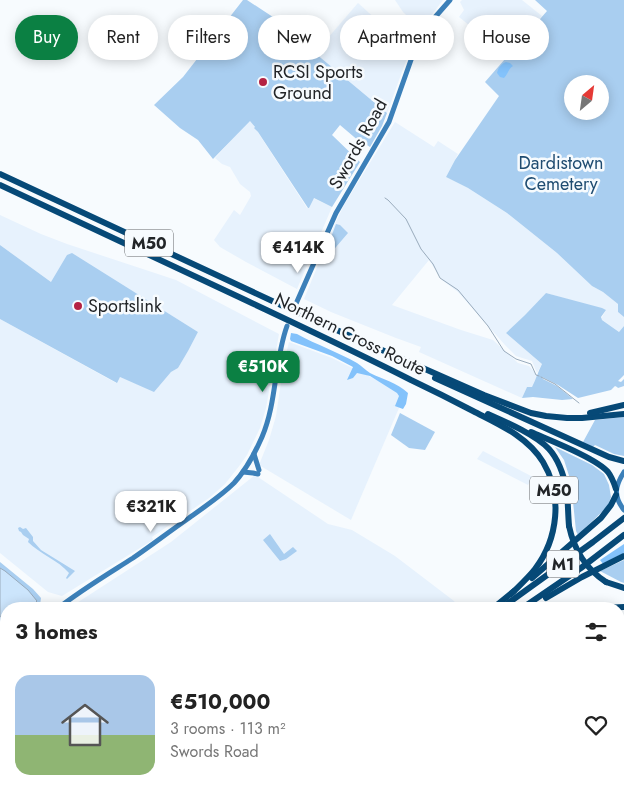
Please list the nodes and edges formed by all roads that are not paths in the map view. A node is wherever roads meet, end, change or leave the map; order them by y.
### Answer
1 (450, 0) edge
2 (0, 174) edge
3 (0, 186) edge
4 (295, 306) dead end
5 (298, 312) junction
6 (287, 326) dead end
7 (381, 365) junction
8 (624, 405) edge
9 (520, 408) junction
10 (624, 414) edge
11 (498, 419) junction
12 (254, 454) junction
13 (624, 461) edge
14 (243, 472) junction
15 (624, 472) edge
16 (616, 492) junction
17 (623, 509) edge
18 (624, 518) edge
19 (624, 535) edge
20 (624, 556) edge
21 (624, 588) edge
22 (511, 594) junction
23 (65, 602) edge
24 (501, 602) edge
25 (510, 602) edge
26 (531, 602) edge
27 (539, 602) edge

1 - 4 main road, Swords Road
2 - 5 highway, Northern Cross Route / M50
3 - 7 highway, Northern Cross Route / M50
5 - 9 highway, M50
5 - 13 highway, M50
6 - 12 main road
7 - 11 highway, M50
7 - 22 highway, Northern Cross Route / M50
8 - 9 highway
9 - 10 highway, M50
11 - 16 highway, M50
11 - 21 highway, bridge
12 - 14 main road
12 - 14 main road
14 - 23 main road
15 - 16 main road
16 - 17 main road
16 - 22 highway
18 - 25 highway, M1
19 - 26 highway, M1
20 - 27 highway
22 - 24 highway, M50

